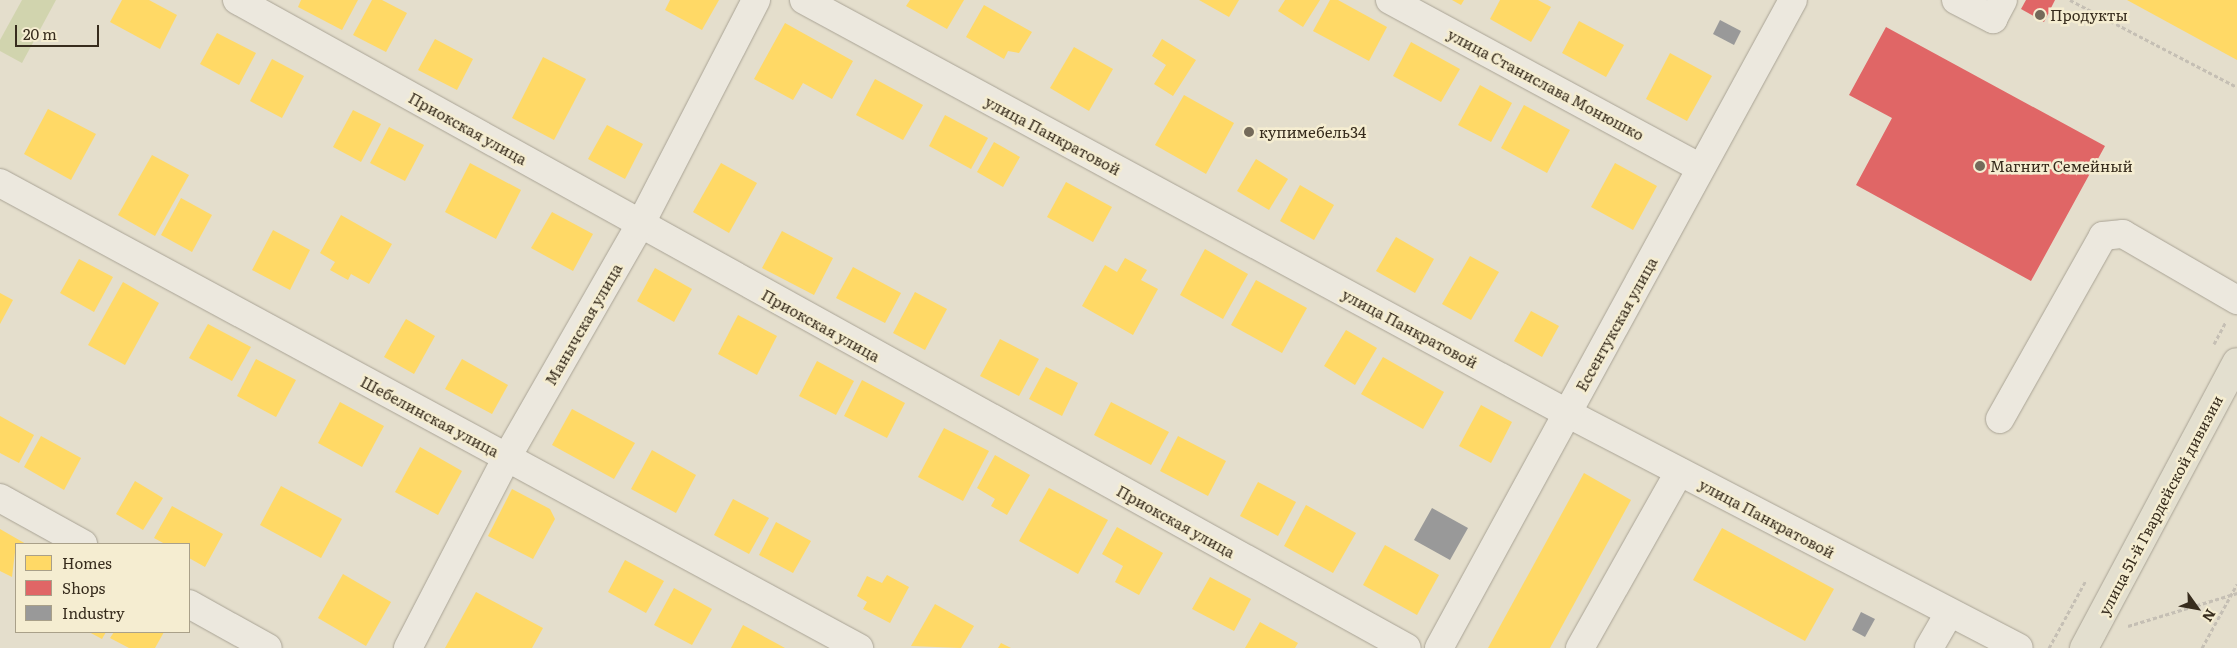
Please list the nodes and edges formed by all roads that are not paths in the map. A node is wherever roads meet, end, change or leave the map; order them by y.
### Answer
1 (237, 0) edge
2 (756, 0) edge
3 (804, 0) edge
4 (1390, 0) edge
5 (1793, 0) edge
6 (1956, 0) edge
7 (2003, 0) edge
8 (1701, 168) junction
9 (0, 183) edge
10 (640, 225) junction
11 (2237, 300) edge
12 (2237, 362) edge
13 (1568, 413) junction
14 (2000, 419) dead end
15 (507, 457) junction
16 (1679, 472) junction
17 (0, 498) edge
18 (81, 543) edge
19 (190, 605) edge
20 (1949, 614) junction
21 (2087, 642) edge
22 (268, 648) edge
23 (408, 648) edge
24 (859, 648) edge
25 (1407, 648) edge
26 (1439, 648) edge
27 (1580, 648) edge
28 (1929, 648) edge
29 (2019, 648) edge

1 - 10 street, Приокская улица
2 - 10 street, Манычская улица
3 - 13 street, улица Панкратовой
4 - 8 street, улица Станислава Монюшко
5 - 8 street, Ессентукская улица
6 - 7 street
8 - 13 street, Ессентукская улица
9 - 15 street, Шебелинская улица
10 - 15 street, Манычская улица
10 - 25 street, Приокская улица
11 - 14 street
12 - 21 main road, улица 51-й Гвардейской дивизии
13 - 16 street, улица Панкратовой
13 - 26 street, Ессентукская улица
15 - 23 street, Манычская улица
15 - 24 street, Шебелинская улица
16 - 20 street, улица Панкратовой
16 - 27 street
17 - 18 street
19 - 22 street
20 - 28 street
20 - 29 street, улица Панкратовой

